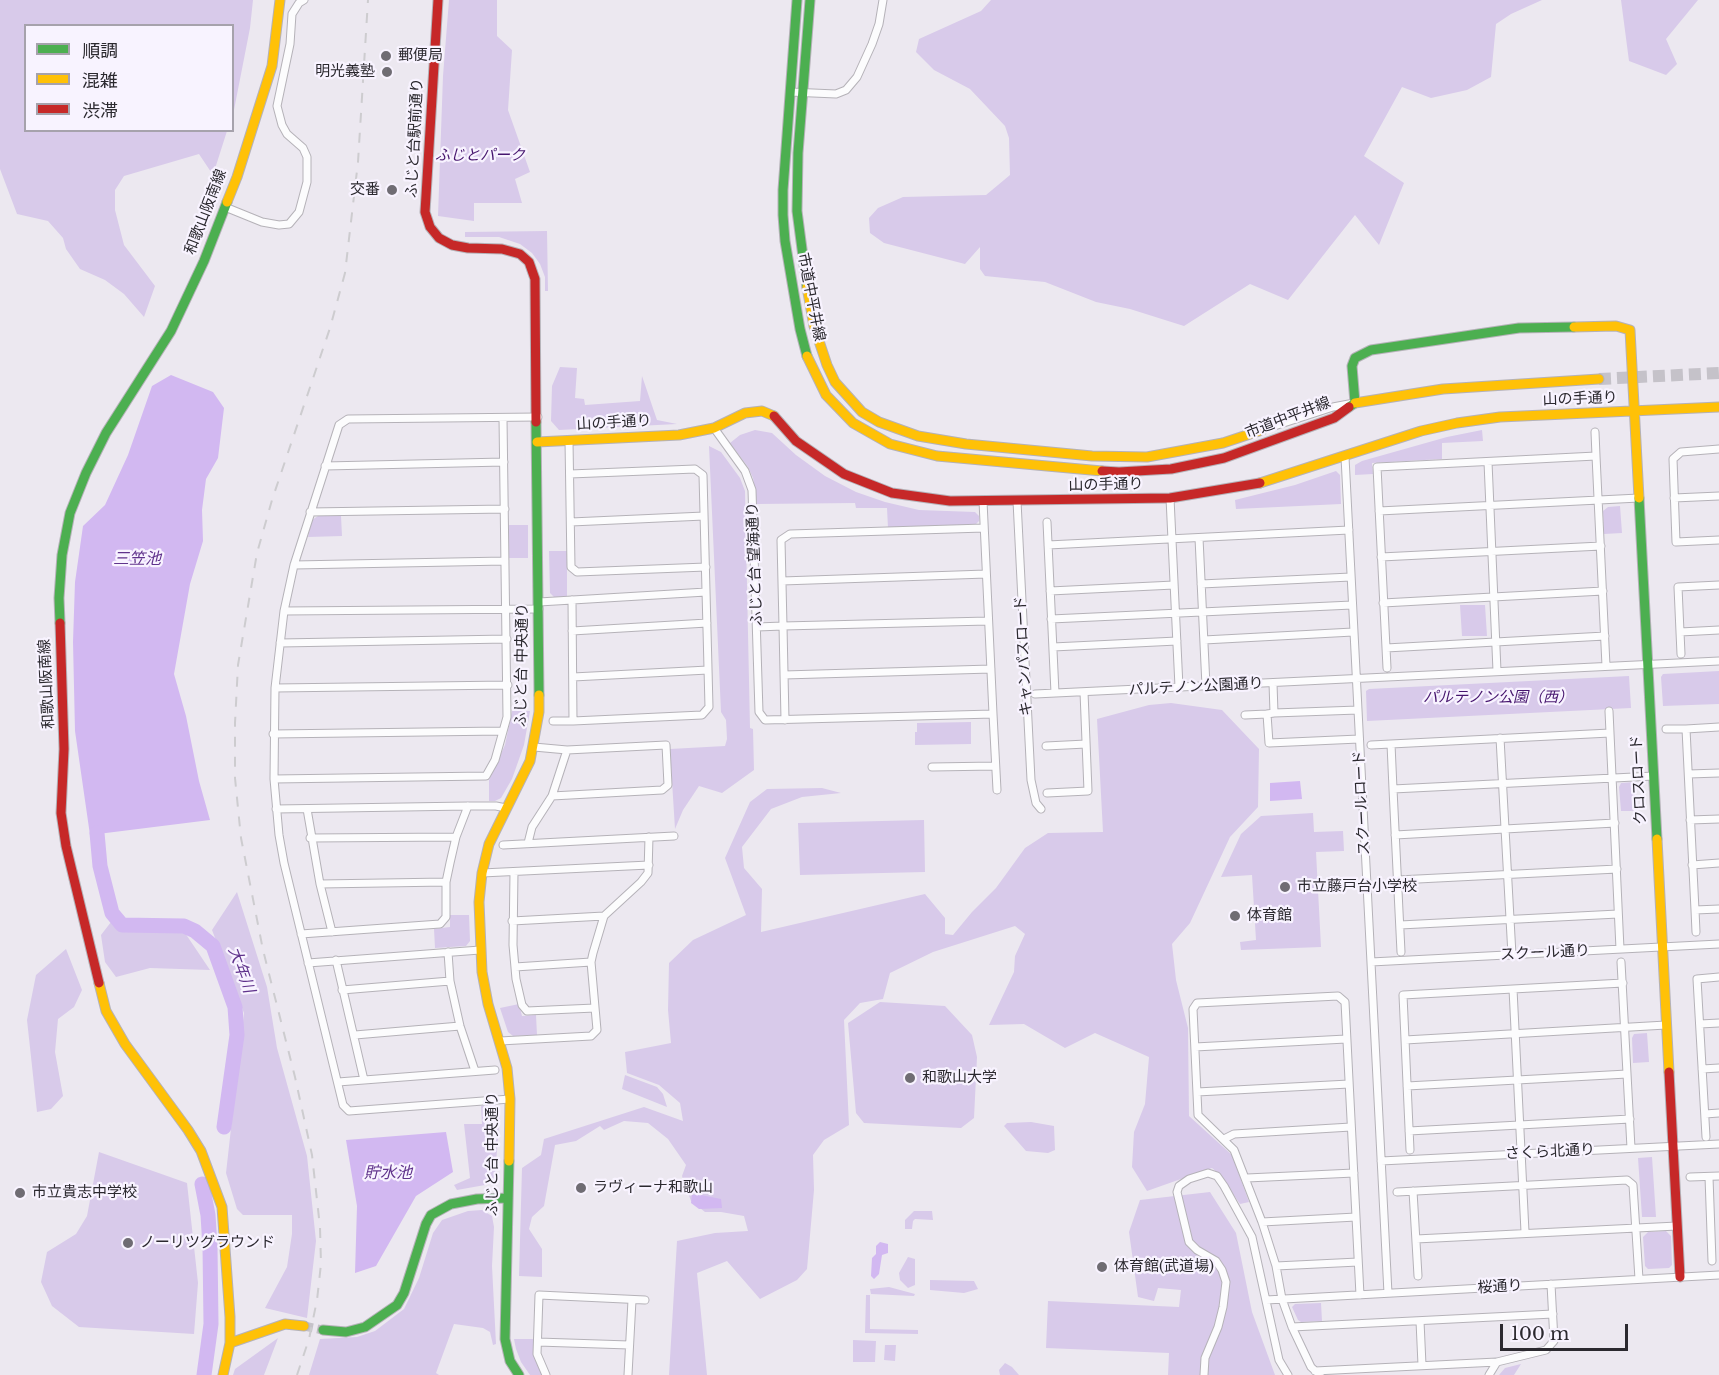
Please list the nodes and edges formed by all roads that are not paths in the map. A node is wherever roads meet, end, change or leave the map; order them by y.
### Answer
1 (280, 0) edge
2 (293, 0) edge
3 (304, 0) edge
4 (438, 0) edge
5 (797, 0) edge
6 (810, 0) edge
7 (883, 0) edge
8 (292, 14) junction
9 (790, 92) junction
10 (802, 93) junction
11 (225, 207) junction
12 (1599, 380) tunnel mouth
13 (1355, 403) junction
14 (1719, 407) edge
15 (1635, 412) junction
16 (538, 417) junction
17 (503, 418) junction
18 (714, 428) junction
19 (1262, 430) joint
20 (1595, 432) dead end
21 (569, 441) junction
22 (537, 442) junction
23 (1719, 449) edge
24 (1596, 456) junction
25 (1345, 457) junction
26 (504, 462) junction
27 (1488, 462) junction
28 (325, 466) junction
29 (570, 474) junction
30 (1719, 496) edge
31 (1170, 498) junction
32 (1640, 498) junction
33 (1674, 498) junction
34 (1599, 500) junction
35 (983, 501) junction
36 (1017, 501) junction
37 (1489, 507) junction
38 (505, 509) junction
39 (310, 512) junction
40 (1379, 512) junction
41 (704, 516) junction
42 (571, 522) junction
43 (1047, 522) dead end
44 (984, 528) junction
45 (1349, 530) junction
46 (1199, 538) junction
47 (1172, 540) junction
48 (1719, 540) edge
49 (1048, 545) junction
50 (1601, 546) junction
51 (1491, 552) junction
52 (1381, 557) junction
53 (505, 561) junction
54 (294, 565) junction
55 (706, 567) junction
56 (986, 574) junction
57 (1351, 577) junction
58 (782, 580) junction
59 (1201, 584) junction
60 (1174, 585) junction
61 (1719, 585) edge
62 (1050, 591) junction
63 (1603, 591) junction
64 (706, 592) junction
65 (1493, 596) junction
66 (572, 600) junction
67 (1383, 603) junction
68 (538, 605) junction
69 (1352, 605) junction
70 (506, 609) junction
71 (285, 611) junction
72 (1203, 612) junction
73 (1175, 614) junction
74 (1052, 619) junction
75 (988, 621) junction
76 (707, 623) junction
77 (783, 626) junction
78 (757, 627) junction
79 (1719, 630) edge
80 (572, 631) junction
81 (1353, 632) junction
82 (1680, 632) junction
83 (1605, 636) junction
84 (507, 639) junction
85 (1204, 640) junction
86 (1177, 641) junction
87 (1496, 642) junction
88 (280, 643) junction
89 (1053, 647) junction
90 (1386, 648) junction
91 (1681, 654) dead end
92 (1719, 661) edge
93 (1648, 664) junction
94 (1606, 666) junction
95 (1387, 668) dead end
96 (991, 669) junction
97 (708, 670) junction
98 (1497, 671) junction
99 (784, 675) junction
100 (573, 677) junction
101 (1356, 679) junction
102 (1273, 683) junction
103 (508, 685) junction
104 (1206, 686) junction
105 (1179, 687) junction
106 (274, 688) junction
107 (1084, 692) junction
108 (1055, 693) junction
109 (1035, 694) dead end
110 (1358, 710) junction
111 (1609, 711) dead end
112 (993, 714) junction
113 (1271, 714) junction
114 (1245, 715) dead end
115 (785, 720) junction
116 (553, 721) dead end
117 (573, 721) junction
118 (1719, 727) edge
119 (1666, 729) dead end
120 (1686, 729) junction
121 (502, 731) junction
122 (1610, 732) junction
123 (273, 734) junction
124 (1500, 738) junction
125 (1359, 739) junction
126 (1086, 744) junction
127 (1391, 744) junction
128 (1371, 745) dead end
129 (1046, 746) dead end
130 (534, 747) junction
131 (567, 750) junction
132 (996, 766) junction
133 (932, 767) dead end
134 (1719, 773) edge
135 (1689, 774) junction
136 (1654, 776) junction
137 (1612, 779) junction
138 (274, 780) junction
139 (1503, 784) junction
140 (1393, 789) junction
141 (997, 790) dead end
142 (1047, 793) dead end
143 (552, 796) junction
144 (468, 806) junction
145 (506, 808) junction
146 (276, 809) junction
147 (307, 809) junction
148 (1041, 809) dead end
149 (1719, 819) edge
150 (1690, 820) junction
151 (1615, 823) junction
152 (1505, 830) junction
153 (1395, 835) junction
154 (674, 836) dead end
155 (456, 837) junction
156 (649, 837) junction
157 (310, 838) junction
158 (528, 843) junction
159 (504, 845) dead end
160 (1719, 863) edge
161 (649, 865) junction
162 (1692, 865) junction
163 (1617, 868) junction
164 (514, 872) junction
165 (482, 873) junction
166 (1507, 874) junction
167 (1398, 880) junction
168 (446, 882) junction
169 (320, 884) junction
170 (1719, 909) edge
171 (1695, 910) junction
172 (1618, 914) junction
173 (604, 916) junction
174 (1510, 919) junction
175 (512, 921) junction
176 (1400, 925) junction
177 (332, 932) junction
178 (1695, 932) dead end
179 (301, 934) junction
180 (1719, 944) edge
181 (1662, 947) junction
182 (480, 950) junction
183 (1620, 950) junction
184 (448, 952) junction
185 (1401, 952) dead end
186 (1512, 955) junction
187 (336, 960) junction
188 (591, 962) junction
189 (1371, 962) junction
190 (1622, 962) dead end
191 (308, 963) junction
192 (515, 967) junction
193 (1719, 977) edge
194 (450, 981) junction
195 (1623, 983) junction
196 (1513, 989) junction
197 (342, 990) junction
198 (595, 1008) junction
199 (1719, 1023) edge
200 (1700, 1024) junction
201 (1666, 1025) junction
202 (460, 1026) junction
203 (1625, 1028) junction
204 (355, 1035) junction
205 (1515, 1035) junction
206 (1347, 1039) junction
207 (1405, 1040) junction
208 (500, 1041) junction
209 (1195, 1047) junction
210 (1719, 1068) edge
211 (1702, 1069) junction
212 (495, 1070) dead end
213 (475, 1071) junction
214 (1627, 1074) junction
215 (364, 1080) junction
216 (1518, 1080) junction
217 (338, 1082) junction
218 (1349, 1084) junction
219 (1407, 1086) junction
220 (1197, 1092) junction
221 (510, 1100) junction
222 (1719, 1113) edge
223 (1705, 1114) junction
224 (1630, 1119) junction
225 (1520, 1125) junction
226 (1351, 1127) junction
227 (1409, 1131) junction
228 (1706, 1137) dead end
229 (1224, 1138) junction
230 (1719, 1144) edge
231 (1673, 1146) junction
232 (1631, 1148) junction
233 (1410, 1150) dead end
234 (1521, 1154) junction
235 (1381, 1161) junction
236 (1354, 1173) junction
237 (1719, 1176) edge
238 (1690, 1177) dead end
239 (1709, 1177) junction
240 (1246, 1178) junction
241 (1523, 1186) junction
242 (1413, 1191) junction
243 (1397, 1192) dead end
244 (508, 1198) junction
245 (1356, 1218) junction
246 (1262, 1222) junction
247 (1715, 1223) edge
248 (1677, 1226) junction
249 (1636, 1227) junction
250 (1525, 1232) junction
251 (1416, 1239) junction
252 (1712, 1261) dead end
253 (1358, 1262) junction
254 (1276, 1266) junction
255 (1719, 1275) edge
256 (1418, 1276) dead end
257 (1680, 1277) junction
258 (1639, 1279) junction
259 (1551, 1284) junction
260 (1388, 1293) junction
261 (1360, 1295) junction
262 (1282, 1299) junction
263 (632, 1300) junction
264 (645, 1300) dead end
265 (1266, 1300) junction
266 (1553, 1314) junction
267 (1420, 1321) junction
268 (304, 1326) tunnel mouth
269 (1292, 1327) junction
270 (324, 1330) tunnel mouth
271 (538, 1342) junction
272 (230, 1343) junction
273 (629, 1345) junction
274 (1497, 1362) junction
275 (1422, 1365) junction
276 (1317, 1373) edge
277 (224, 1375) edge
278 (519, 1375) edge
279 (546, 1375) edge
280 (628, 1375) edge
281 (1204, 1375) edge
282 (1288, 1375) edge
283 (1489, 1375) edge

1 - 11 main road, 和歌山阪南線
2 - 8 street
3 - 8 street
4 - 16 main road, ふじと台駅前通り
5 - 9 main road, 市道中平井線
6 - 10 main road, 市道中平井線
7 - 10 street
8 - 11 street
9 - 10 street
9 - 13 main road, 市道中平井線
10 - 19 main road, 市道中平井線
11 - 272 main road, 和歌山阪南線
12 - 13 main road
13 - 15 main road, クロスロード
13 - 19 street, 市道中平井線
14 - 15 main road, 山の手通り
15 - 25 main road, 山の手通り
15 - 32 main road, クロスロード
16 - 17 street
16 - 22 main road
17 - 26 street
17 - 28 street
18 - 21 main road, 山の手通り
18 - 35 main road, 山の手通り
18 - 78 street, ふじと台 望海通り
20 - 24 street
21 - 22 main road, 山の手通り
21 - 29 street
22 - 68 main road, ふじと台 中央通り
23 - 33 street
24 - 27 street
24 - 34 street
25 - 31 main road, 山の手通り
25 - 45 street, スクールロード
26 - 28 street
26 - 38 street
27 - 37 street
27 - 40 street
28 - 39 street
29 - 41 street
29 - 42 street
30 - 33 street
31 - 36 main road, 山の手通り
31 - 47 street
32 - 34 street
32 - 93 main road, クロスロード
33 - 48 street
34 - 37 street
34 - 50 street
35 - 36 main road, 山の手通り
35 - 44 street
36 - 148 street, キャンパスロード
37 - 40 street
37 - 51 street
38 - 39 street
38 - 53 street
39 - 54 street
40 - 52 street
41 - 42 street
41 - 55 street
42 - 55 street
43 - 49 street
44 - 56 street
44 - 58 street
45 - 46 street
45 - 57 street, スクールロード
46 - 47 street
46 - 59 street
47 - 49 street
47 - 60 street
49 - 62 street
50 - 51 street
50 - 63 street
51 - 52 street
51 - 65 street
52 - 67 street
53 - 54 street
53 - 70 street
54 - 71 street
55 - 64 street
56 - 58 street
56 - 75 street
57 - 59 street
57 - 69 street, スクールロード
58 - 77 street
59 - 72 street
60 - 62 street
60 - 73 street
61 - 82 street
62 - 74 street
63 - 65 street
63 - 83 street
64 - 66 street
64 - 76 street
65 - 67 street
65 - 87 street
66 - 68 street
66 - 80 street
67 - 90 street
68 - 70 street
68 - 130 main road, ふじと台 中央通り
69 - 72 street
69 - 81 street, スクールロード
70 - 71 street
70 - 84 street
71 - 88 street
72 - 73 street
72 - 85 street
73 - 74 street
73 - 86 street
74 - 89 street
75 - 77 street
75 - 96 street
76 - 80 street
76 - 97 street
77 - 78 street
77 - 99 street
78 - 115 street, ふじと台 望海通り
79 - 82 street
80 - 100 street
81 - 85 street
81 - 101 street, スクールロード
82 - 91 street
83 - 87 street
83 - 94 street
84 - 88 street
84 - 103 street
85 - 104 street
86 - 89 street
86 - 105 street
87 - 90 street
87 - 98 street
88 - 106 street
89 - 108 street
90 - 95 street
92 - 93 street
93 - 94 street
93 - 136 main road, クロスロード
94 - 98 street
96 - 99 street
96 - 112 street
97 - 100 street
97 - 117 street
98 - 101 street, パルテノン公園通り
99 - 115 street
100 - 117 street
101 - 102 street, パルテノン公園通り
101 - 110 street, スクールロード
102 - 104 street, パルテノン公園通り
102 - 113 street
103 - 106 street
103 - 121 street
104 - 105 street, パルテノン公園通り
105 - 107 street, パルテノン公園通り
106 - 123 street
107 - 108 street, パルテノン公園通り
107 - 126 street
108 - 109 street, パルテノン公園通り
110 - 113 street
110 - 125 street, スクールロード
111 - 122 street
112 - 115 street
112 - 132 street
113 - 114 street
113 - 125 street
116 - 117 street
118 - 120 street
119 - 120 street
120 - 135 street
121 - 123 street
121 - 138 street
122 - 124 street
122 - 137 street
123 - 138 street
124 - 127 street
124 - 139 street
125 - 189 street, スクールロード
126 - 129 street
126 - 142 street
127 - 128 street
127 - 140 street
130 - 131 street
130 - 145 main road, ふじと台 中央通り
131 - 143 street
131 - 143 street
132 - 133 street
132 - 141 street
134 - 135 street
135 - 150 street
136 - 137 street
136 - 181 main road, クロスロード
137 - 139 street
137 - 151 street
138 - 146 street
139 - 140 street
139 - 152 street
140 - 153 street
143 - 158 street
144 - 145 street
144 - 147 street
144 - 155 street
145 - 165 main road, ふじと台 中央通り
146 - 147 street
146 - 179 street
147 - 157 street
149 - 150 street
150 - 162 street
151 - 152 street
151 - 163 street
152 - 153 street
152 - 166 street
153 - 167 street
154 - 156 street
155 - 157 street
155 - 168 street
156 - 158 street
156 - 161 street
157 - 169 street
158 - 159 street
160 - 162 street
161 - 164 street
161 - 173 street
162 - 171 street
163 - 166 street
163 - 172 street
164 - 165 street
164 - 175 street
165 - 182 main road, ふじと台 中央通り
166 - 167 street
166 - 174 street
167 - 176 street
168 - 169 street
168 - 177 street
169 - 177 street
170 - 171 street
171 - 178 street
172 - 174 street
172 - 183 street
173 - 175 street
173 - 188 street
174 - 176 street
174 - 186 street
175 - 192 street
176 - 185 street
177 - 179 street
179 - 191 street
180 - 181 street, スクール通り
181 - 183 street, スクール通り
181 - 201 main road, クロスロード
182 - 184 street
182 - 208 main road, ふじと台 中央通り
183 - 186 street, スクール通り
184 - 187 street
184 - 194 street
186 - 189 street, スクール通り
187 - 191 street
187 - 197 street
188 - 192 street
188 - 198 street
189 - 235 street, スクールロード
190 - 195 street
191 - 217 street
192 - 198 street
193 - 200 street
194 - 197 street
194 - 202 street
195 - 196 street
195 - 203 street
196 - 205 street
196 - 207 street
197 - 204 street
198 - 208 street
199 - 200 street
200 - 211 street
201 - 203 street
201 - 231 main road, クロスロード
202 - 204 street
202 - 213 street
203 - 205 street
203 - 214 street
204 - 215 street
205 - 207 street
205 - 216 street
206 - 209 street
206 - 209 street
206 - 218 street
207 - 219 street
208 - 221 main road, ふじと台 中央通り
209 - 220 street
210 - 211 street
211 - 223 street
212 - 213 street
213 - 215 street
214 - 216 street
214 - 224 street
215 - 217 street
216 - 219 street
216 - 225 street
217 - 221 street
218 - 220 street
218 - 226 street
219 - 227 street
220 - 229 street
221 - 244 main road, ふじと台 中央通り
222 - 223 street
223 - 228 street
224 - 225 street
224 - 232 street
225 - 227 street
225 - 234 street
226 - 229 street
226 - 236 street
227 - 233 street
229 - 240 street
230 - 231 street, さくら北通り
231 - 232 street, さくら北通り
231 - 248 main road, クロスロード
232 - 234 street, さくら北通り
234 - 235 street, さくら北通り
234 - 241 street
235 - 260 street, スクールロード
236 - 240 street
236 - 245 street
237 - 239 street
238 - 239 street
239 - 247 street
240 - 246 street
241 - 242 street
241 - 249 street
241 - 250 street
242 - 243 street
242 - 251 street
244 - 270 main road
244 - 278 main road, ふじと台 中央通り
245 - 246 street
245 - 253 street
246 - 254 street
247 - 252 street
248 - 249 street
248 - 257 main road, クロスロード
249 - 250 street
249 - 258 street
250 - 251 street
251 - 256 street
253 - 254 street
253 - 261 street
254 - 262 street
255 - 257 street, 桜通り
257 - 258 street, 桜通り
258 - 259 street, 桜通り
259 - 260 street, 桜通り
259 - 266 street
260 - 261 street, 桜通り
261 - 262 street, 桜通り
262 - 265 street, 桜通り
262 - 269 street
263 - 264 street
263 - 271 street
263 - 273 street
265 - 281 street
265 - 282 street
266 - 267 street
266 - 274 street
267 - 269 street
267 - 275 street
268 - 272 main road
269 - 276 street
271 - 273 street
271 - 279 street
272 - 277 main road, 和歌山阪南線
273 - 280 street
274 - 275 street
274 - 283 street
275 - 276 street

